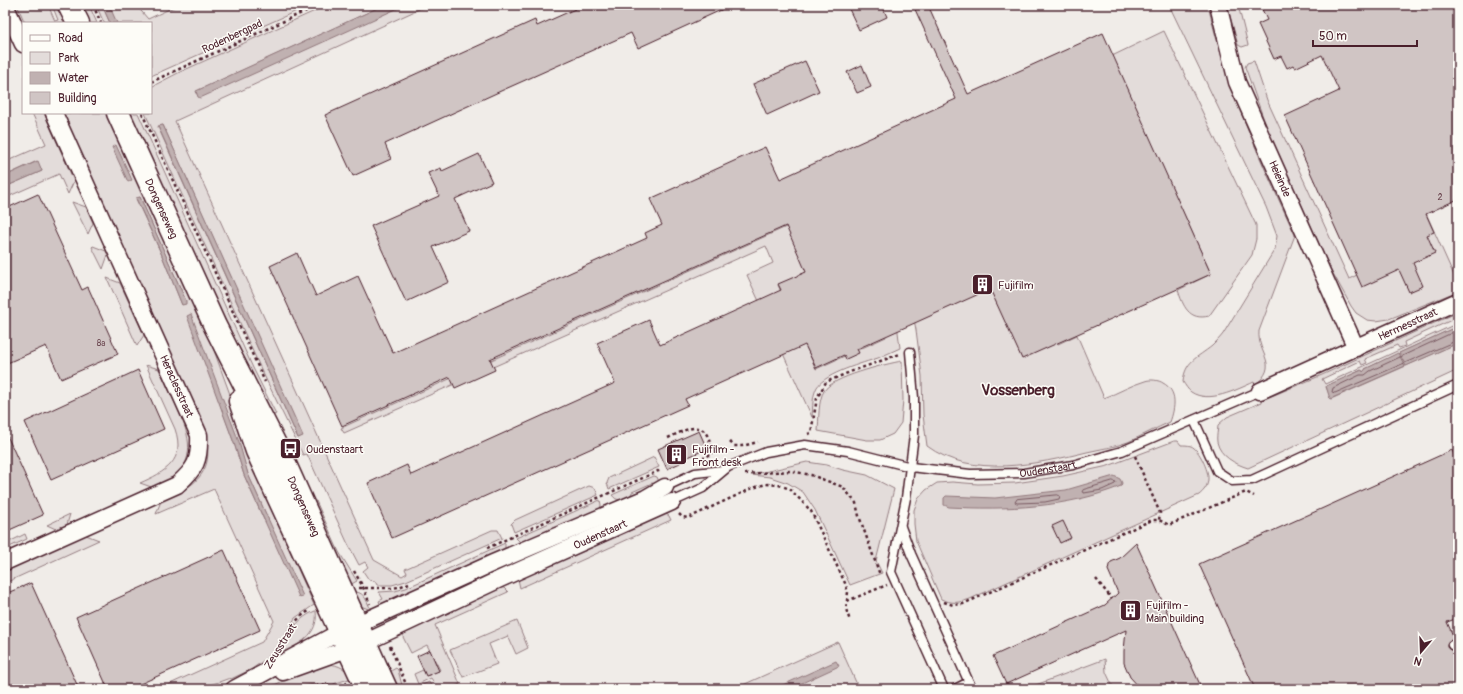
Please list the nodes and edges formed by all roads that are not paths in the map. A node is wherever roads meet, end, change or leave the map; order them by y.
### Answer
1 (5, 5) edge
2 (69, 5) edge
3 (1218, 5) edge
4 (78, 22) edge
5 (22, 42) edge
6 (54, 114) edge
7 (118, 114) edge
8 (1458, 301) edge
9 (1356, 348) junction
10 (910, 352) road end
11 (1458, 385) edge
12 (1260, 391) joint
13 (1194, 420) junction
14 (911, 467) junction
15 (723, 470) junction
16 (669, 495) junction
17 (900, 526) junction
18 (5, 562) edge
19 (352, 637) junction
20 (971, 686) edge
21 (239, 687) edge
22 (366, 689) edge
23 (386, 689) edge
24 (944, 689) edge
25 (955, 689) edge

1 - 5 street
2 - 4 street
3 - 9 street, Heieinde
6 - 18 street, Heraclesstraat
7 - 19 street, Dongenseweg
8 - 9 street, Hermesstraat
9 - 12 street, Oudenstaart
10 - 14 lane
11 - 13 lane
12 - 13 lane, Oudenstaart
13 - 14 lane, Oudenstaart
14 - 15 lane, Oudenstaart
14 - 17 lane
15 - 16 lane, Oudenstaart
15 - 16 lane, Oudenstaart
16 - 19 street, Oudenstaart
17 - 20 lane
17 - 24 lane
19 - 21 street, Zeusstraat
19 - 22 street, Dongenseweg
19 - 23 street, Dongenseweg
20 - 25 lane

